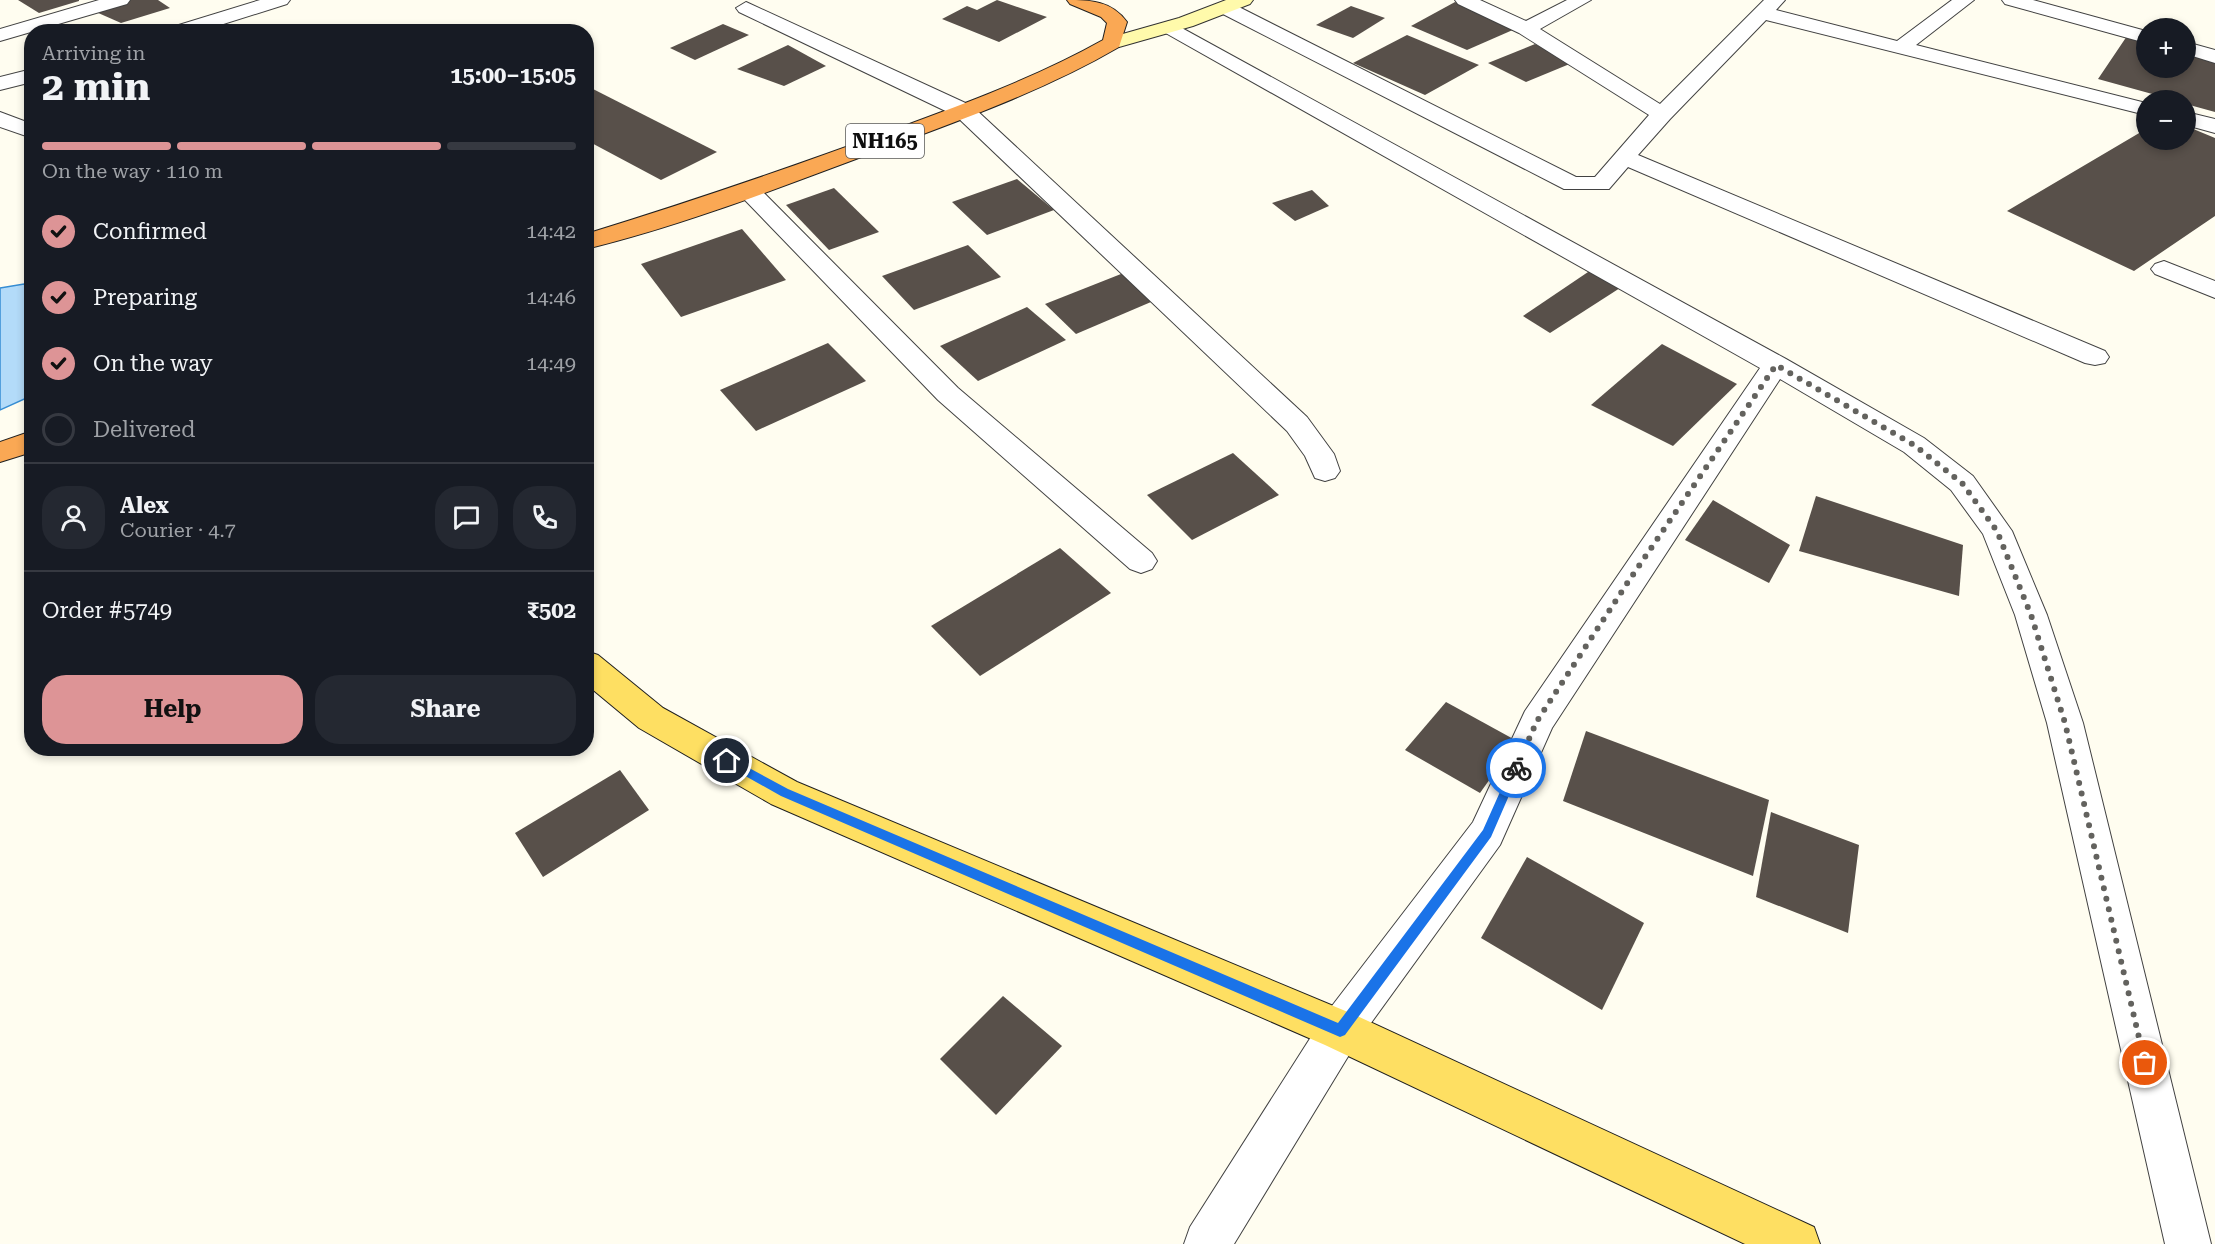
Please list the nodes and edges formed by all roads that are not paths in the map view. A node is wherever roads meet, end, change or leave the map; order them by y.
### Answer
1 (120, 0) edge
2 (280, 0) edge
3 (1077, 0) edge
4 (1465, 0) edge
5 (1581, 0) edge
6 (1964, 0) edge
7 (2012, 0) edge
8 (1228, 7) edge
9 (1769, 7) edge
10 (746, 8) dead end
11 (38, 24) edge
12 (202, 24) edge
13 (1177, 24) junction
14 (24, 28) edge
15 (1526, 29) junction
16 (0, 35) edge
17 (2136, 35) edge
18 (1112, 44) junction
19 (1903, 46) junction
20 (2196, 51) edge
21 (2215, 57) edge
22 (24, 77) edge
23 (0, 84) edge
24 (2136, 106) edge
25 (964, 111) junction
26 (1662, 114) junction
27 (0, 119) edge
28 (2196, 121) edge
29 (2215, 126) edge
30 (24, 129) edge
31 (1626, 158) junction
32 (749, 191) junction
33 (594, 239) edge
34 (2164, 269) dead end
35 (2215, 290) edge
36 (2095, 357) dead end
37 (1776, 365) junction
38 (24, 444) edge
39 (0, 452) edge
40 (1324, 471) dead end
41 (1141, 561) dead end
42 (594, 671) edge
43 (1340, 1030) junction
44 (1207, 1244) edge
45 (1797, 1244) edge
46 (2188, 1244) edge

1 - 11 street
2 - 12 street
3 - 18 highway
4 - 15 street
5 - 15 street
6 - 19 street
7 - 17 street
8 - 13 main road
8 - 31 street
9 - 19 street
9 - 26 street
10 - 25 street
13 - 18 main road
13 - 37 street
14 - 16 street
15 - 26 street
18 - 25 highway, NH165
19 - 24 street
20 - 21 street
22 - 23 street
25 - 32 highway, NH165
25 - 40 street
26 - 31 street
27 - 30 street
28 - 29 street
31 - 36 street
32 - 33 highway, NH165
32 - 41 street
34 - 35 street
37 - 43 street
37 - 46 street
38 - 39 highway
42 - 43 main road
43 - 44 street
43 - 45 main road

